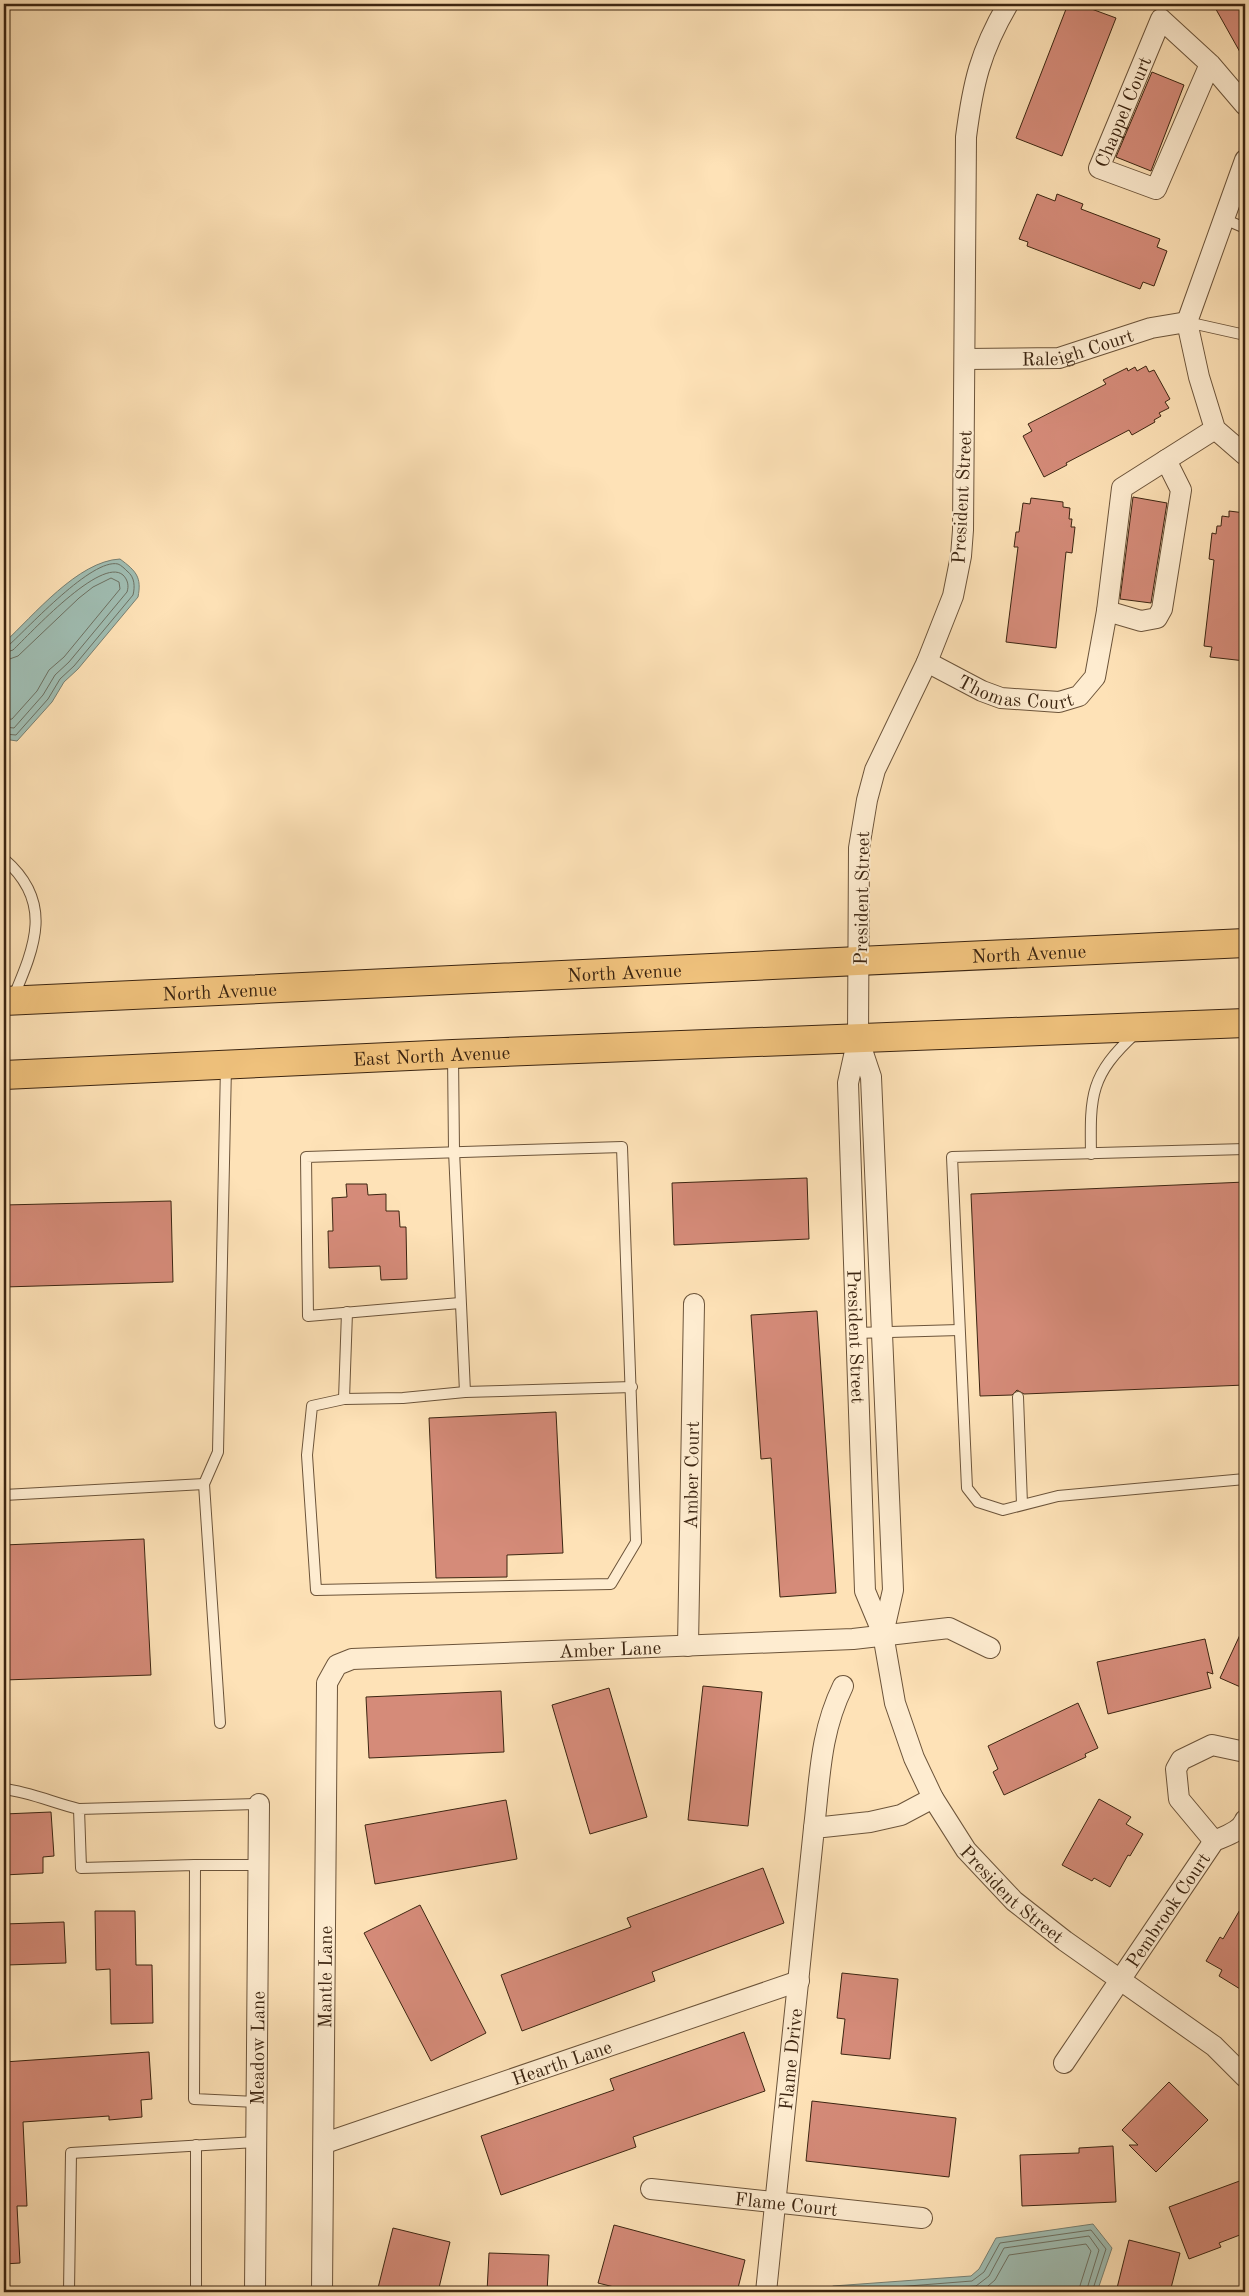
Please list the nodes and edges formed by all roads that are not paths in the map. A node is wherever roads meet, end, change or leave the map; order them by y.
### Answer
1 (1008, 4) edge
2 (1210, 64) junction
3 (1245, 105) edge
4 (1245, 160) edge
5 (1224, 219) junction
6 (1245, 228) edge
7 (1187, 322) junction
8 (1245, 335) edge
9 (965, 359) junction
10 (1215, 429) junction
11 (1245, 455) edge
12 (1166, 460) junction
13 (1107, 611) junction
14 (927, 662) junction
15 (4, 859) edge
16 (1245, 943) edge
17 (859, 962) junction
18 (8, 1001) edge
19 (1245, 1023) edge
20 (1143, 1027) junction
21 (858, 1038) junction
22 (453, 1054) junction
23 (226, 1066) junction
24 (4, 1075) edge
25 (1245, 1149) edge
26 (454, 1151) junction
27 (1091, 1154) junction
28 (460, 1303) junction
29 (694, 1304) dead end
30 (347, 1312) junction
31 (959, 1330) junction
32 (883, 1331) junction
33 (856, 1333) junction
34 (632, 1387) junction
35 (465, 1392) junction
36 (1018, 1397) dead end
37 (344, 1399) junction
38 (1245, 1479) edge
39 (204, 1484) junction
40 (4, 1495) edge
41 (1022, 1504) junction
42 (883, 1634) junction
43 (688, 1646) junction
44 (990, 1648) dead end
45 (337, 1665) joint
46 (843, 1686) dead end
47 (220, 1723) dead end
48 (1245, 1752) edge
49 (4, 1789) edge
50 (932, 1798) junction
51 (259, 1804) joint
52 (79, 1809) junction
53 (1245, 1820) edge
54 (814, 1828) junction
55 (1214, 1840) junction
56 (196, 1865) junction
57 (260, 1865) junction
58 (1120, 1979) junction
59 (799, 1981) junction
60 (1064, 2063) dead end
61 (1245, 2077) edge
62 (257, 2102) junction
63 (256, 2142) junction
64 (325, 2143) junction
65 (196, 2145) junction
66 (652, 2189) dead end
67 (775, 2203) junction
68 (922, 2218) dead end
69 (69, 2292) edge
70 (196, 2292) edge
71 (255, 2292) edge
72 (322, 2292) edge
73 (766, 2292) edge

1 - 9 street, President Street
2 - 2 street, Chappel Court
2 - 3 street, Chappel Court
4 - 5 street
5 - 6 lane
5 - 7 street
7 - 8 lane
7 - 9 street, Raleigh Court
7 - 10 street
9 - 14 street, President Street
10 - 11 street
10 - 12 street, Thomas Court
12 - 13 street, Thomas Court
12 - 13 street
13 - 14 street, Thomas Court
14 - 17 street, President Street
15 - 18 lane
16 - 17 main road, North Avenue
17 - 18 main road, North Avenue
17 - 21 street, President Street
19 - 20 main road
20 - 21 main road
20 - 27 lane
21 - 22 main road, East North Avenue
21 - 32 street, President Street
21 - 33 street, President Street
22 - 23 main road, East North Avenue
22 - 26 lane
23 - 24 main road, East North Avenue
23 - 39 lane
25 - 27 lane
26 - 28 lane
26 - 30 lane
26 - 34 lane
27 - 31 lane
28 - 30 lane
28 - 35 lane
29 - 43 street, Amber Court
30 - 37 lane
31 - 32 lane
31 - 41 lane
32 - 33 lane
32 - 42 street, President Street
33 - 42 street, President Street
34 - 35 lane
34 - 37 lane
35 - 37 lane
36 - 41 lane
38 - 41 lane
39 - 40 lane
39 - 47 lane
42 - 43 street, Amber Lane
42 - 44 street, Amber Lane
42 - 50 street, President Street
43 - 45 street, Amber Lane
45 - 64 street, Mantle Lane
46 - 54 street, Flame Drive
48 - 55 street, Pembrook Court
49 - 52 lane
50 - 54 street
50 - 58 street, President Street
51 - 52 lane
51 - 57 street, Meadow Lane
52 - 56 lane
53 - 55 street, Pembrook Court
54 - 59 street, Flame Drive
55 - 58 street, Pembrook Court
56 - 57 lane
56 - 62 lane
57 - 62 street, Meadow Lane
58 - 60 street
58 - 61 street, President Street
59 - 64 street, Hearth Lane
59 - 67 street, Flame Drive
62 - 63 street, Meadow Lane
63 - 65 lane
63 - 71 street, Meadow Lane
64 - 72 street, Mantle Lane
65 - 69 lane
65 - 70 lane
66 - 67 street, Flame Court
67 - 68 street, Flame Court
67 - 73 street, Flame Drive

